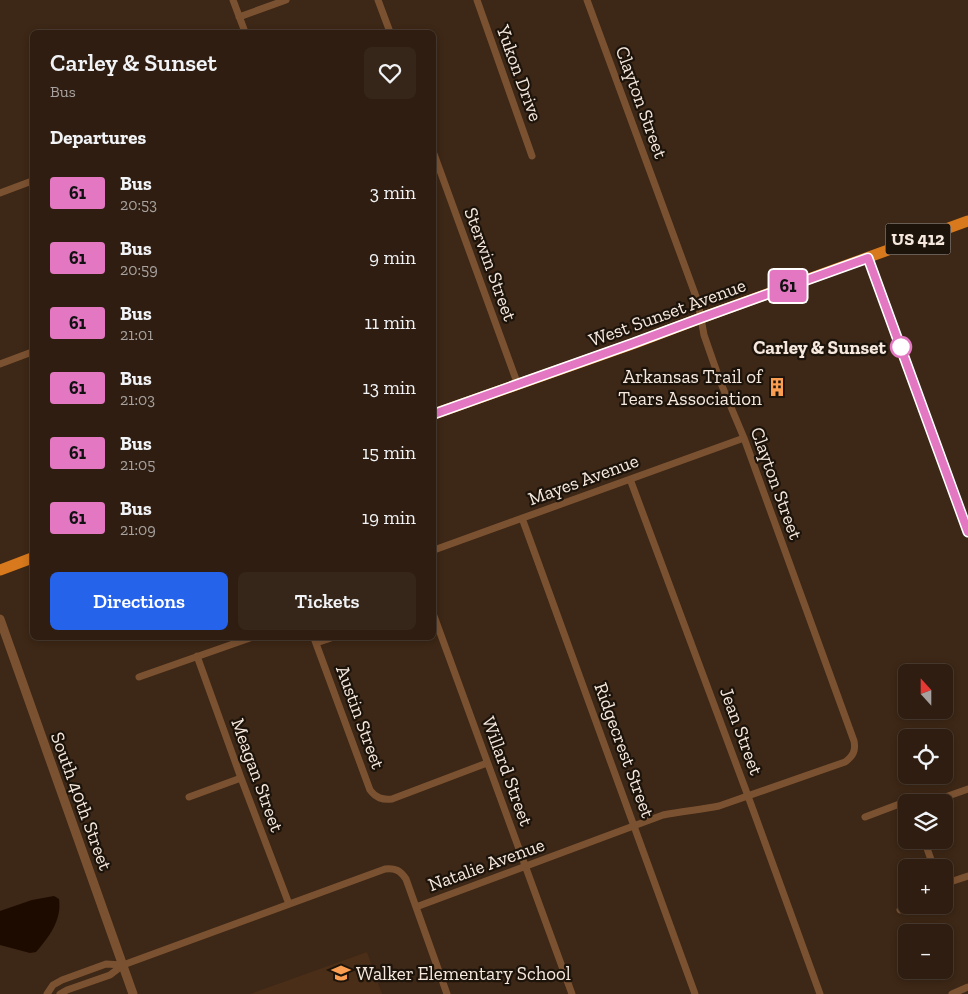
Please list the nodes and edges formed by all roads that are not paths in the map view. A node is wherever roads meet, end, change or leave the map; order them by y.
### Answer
1 (233, 0) edge
2 (286, 0) edge
3 (378, 0) edge
4 (477, 0) edge
5 (587, 0) edge
6 (239, 17) junction
7 (244, 30) edge
8 (389, 30) edge
9 (532, 156) dead end
10 (436, 160) edge
11 (30, 182) edge
12 (0, 193) edge
13 (968, 221) edge
14 (868, 258) junction
15 (701, 318) junction
16 (30, 353) edge
17 (0, 364) edge
18 (518, 385) junction
19 (436, 413) edge
20 (744, 438) junction
21 (630, 479) junction
22 (964, 511) edge
23 (522, 518) junction
24 (968, 532) edge
25 (436, 549) edge
26 (30, 559) edge
27 (0, 570) edge
28 (0, 619) edge
29 (436, 622) edge
30 (244, 640) edge
31 (315, 640) edge
32 (197, 656) junction
33 (140, 677) dead end
34 (854, 752) joint
35 (487, 763) junction
36 (241, 778) junction
37 (968, 789) edge
38 (953, 794) edge
39 (748, 796) junction
40 (189, 797) dead end
41 (898, 804) edge
42 (865, 816) dead end
43 (635, 825) junction
44 (526, 866) junction
45 (968, 876) edge
46 (953, 881) edge
47 (290, 904) junction
48 (416, 907) junction
49 (123, 965) junction
50 (968, 987) edge
51 (47, 994) edge
52 (60, 994) edge
53 (133, 994) edge
54 (447, 994) edge
55 (572, 994) edge
56 (696, 994) edge
57 (820, 994) edge
58 (952, 994) edge

1 - 6 street
2 - 6 street
3 - 8 street
4 - 9 street, Yukon Drive
5 - 15 street, Clayton Street
6 - 7 street
10 - 18 street, Sterwin Street
11 - 12 street
13 - 14 highway, West Sunset Avenue / US 412
14 - 15 highway, West Sunset Avenue / US 412
14 - 22 street
15 - 18 highway, West Sunset Avenue / US 412
15 - 20 street, Clayton Street
16 - 17 street
18 - 19 highway, West Sunset Avenue / US 412
20 - 21 street, Mayes Avenue
20 - 34 street, Clayton Street
21 - 23 street, Mayes Avenue
21 - 39 street, Jean Street
22 - 24 street
23 - 25 street, Mayes Avenue
23 - 43 street, Ridgecrest Street
26 - 27 highway
28 - 49 street, South 40th Street
29 - 35 street, Willard Street
30 - 32 street
31 - 35 street, Austin Street
32 - 33 street
32 - 36 street, Meagan Street
34 - 39 street, Natalie Avenue
35 - 44 street, Willard Street
36 - 40 street
36 - 47 street, Meagan Street
37 - 38 street
39 - 43 street, Natalie Avenue
39 - 57 street, Jean Street
41 - 42 street
43 - 44 street, Natalie Avenue
43 - 56 street, Ridgecrest Street
44 - 48 street, Natalie Avenue
44 - 55 street, Willard Street
45 - 46 street
47 - 48 street, Natalie Avenue
47 - 49 street, Natalie Avenue
48 - 54 street
49 - 51 street
49 - 52 street
49 - 53 street, South 40th Street
50 - 58 street

